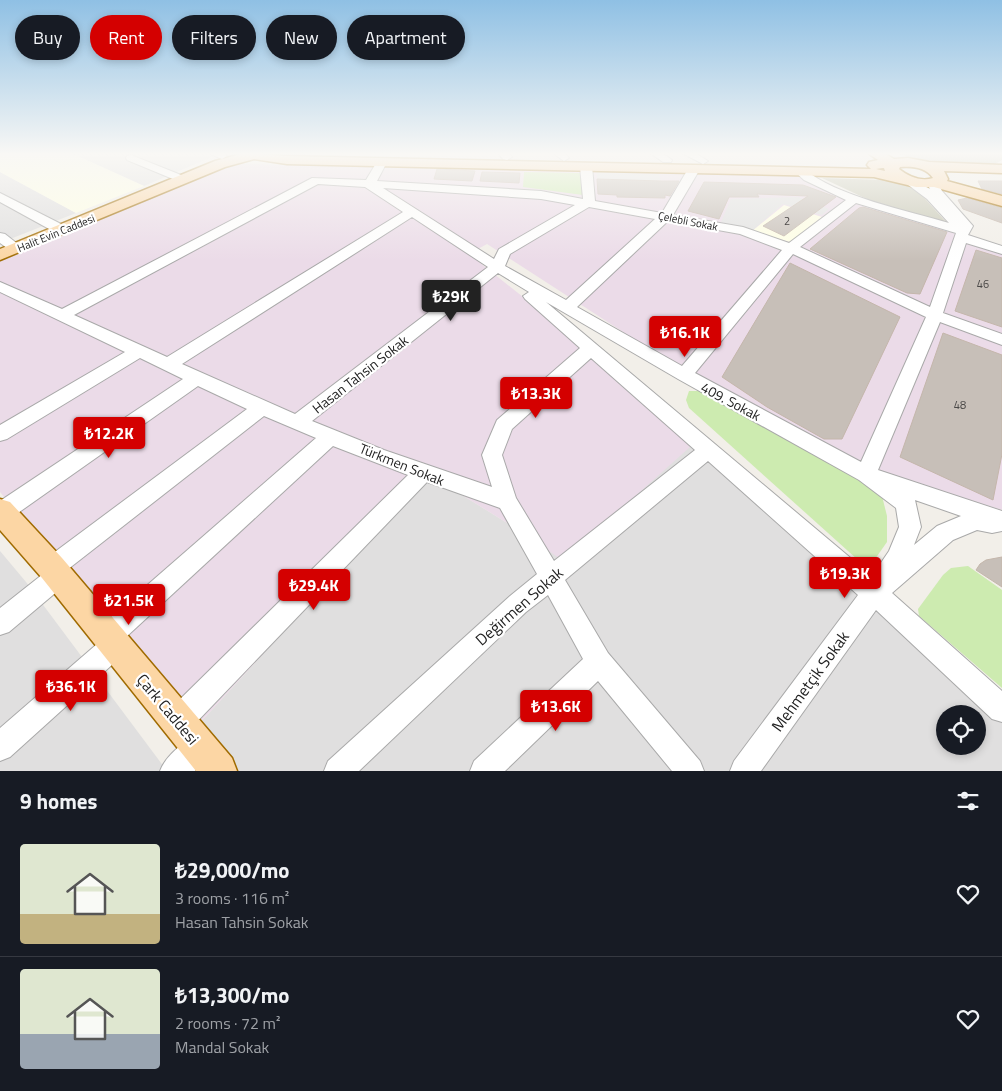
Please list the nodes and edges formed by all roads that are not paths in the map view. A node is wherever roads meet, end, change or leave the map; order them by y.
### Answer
1 (148, 189) edge
2 (160, 189) edge
3 (299, 189) edge
4 (378, 189) edge
5 (455, 189) edge
6 (588, 189) edge
7 (683, 189) edge
8 (832, 189) edge
9 (923, 189) edge
10 (937, 189) edge
11 (971, 189) edge
12 (978, 191) junction
13 (1002, 196) edge
14 (0, 197) edge
15 (854, 199) junction
16 (945, 200) junction
17 (1002, 201) edge
18 (589, 202) junction
19 (16, 206) junction
20 (413, 211) junction
21 (0, 212) edge
22 (666, 216) junction
23 (56, 227) junction
24 (962, 234) junction
25 (4, 244) edge
26 (790, 248) junction
27 (1002, 250) edge
28 (0, 255) edge
29 (498, 267) junction
30 (0, 286) edge
31 (567, 308) junction
32 (62, 315) junction
33 (936, 315) junction
34 (1002, 340) edge
35 (591, 348) junction
36 (140, 351) junction
37 (168, 364) junction
38 (684, 376) junction
39 (197, 378) junction
40 (261, 408) junction
41 (297, 422) junction
42 (0, 434) edge
43 (331, 436) junction
44 (708, 450) junction
45 (423, 473) junction
46 (866, 474) junction
47 (507, 501) junction
48 (0, 512) edge
49 (1002, 521) edge
50 (55, 572) junction
51 (551, 578) junction
52 (874, 593) junction
53 (0, 622) edge
54 (111, 641) junction
55 (600, 662) junction
56 (1002, 709) edge
57 (178, 721) junction
58 (0, 748) edge
59 (210, 759) edge
60 (174, 771) edge
61 (338, 771) edge
62 (484, 771) edge
63 (690, 771) edge
64 (744, 771) edge

1 - 23 main road, Halit Evin Caddesi
2 - 28 main road, Halit Evin Caddesi
3 - 32 street
4 - 20 street, 409. Sokak
5 - 18 street, Çelebli Sokak
6 - 18 street
7 - 22 street
8 - 15 street
9 - 24 street
10 - 16 street
11 - 12 main road
12 - 13 main road
12 - 16 street
12 - 17 main road
14 - 19 street
15 - 24 street
15 - 26 street
16 - 24 street
18 - 22 street, Çelebli Sokak
18 - 29 street, Hasan Tahsin Sokak
19 - 21 street
19 - 23 street
20 - 29 street, 409. Sokak
20 - 37 street
22 - 26 street, Çelebli Sokak
22 - 31 street
23 - 25 main road, Halit Evin Caddesi
24 - 27 street
24 - 33 street
26 - 33 street, Çelebli Sokak
26 - 38 street
29 - 31 street, 409. Sokak
29 - 35 street
29 - 41 street, Hasan Tahsin Sokak
30 - 32 street, Türkmen Sokak
31 - 38 street, 409. Sokak
32 - 36 street, Türkmen Sokak
33 - 34 street, Çelebli Sokak
33 - 46 street
35 - 44 street
35 - 47 street
36 - 37 street, Türkmen Sokak
36 - 42 street
37 - 39 street, Türkmen Sokak
38 - 46 street, 409. Sokak
39 - 40 street, Türkmen Sokak
39 - 48 street
40 - 41 street, Türkmen Sokak
40 - 50 street
41 - 43 street, Türkmen Sokak
43 - 45 street, Türkmen Sokak
43 - 54 street
44 - 51 street, Değirmen Sokak
44 - 52 street
45 - 47 street, Türkmen Sokak
45 - 57 street
46 - 49 street, 409. Sokak
46 - 52 street
47 - 51 street
48 - 50 main road, Çark Caddesi
49 - 52 street, Mehmetçik Sokak
50 - 53 street
50 - 54 main road, Çark Caddesi
51 - 55 street
51 - 61 street, Değirmen Sokak
52 - 56 street
52 - 64 street, Mehmetçik Sokak
54 - 57 main road, Çark Caddesi
54 - 58 street
55 - 62 street
55 - 63 street
57 - 59 main road, Çark Caddesi
59 - 60 street

